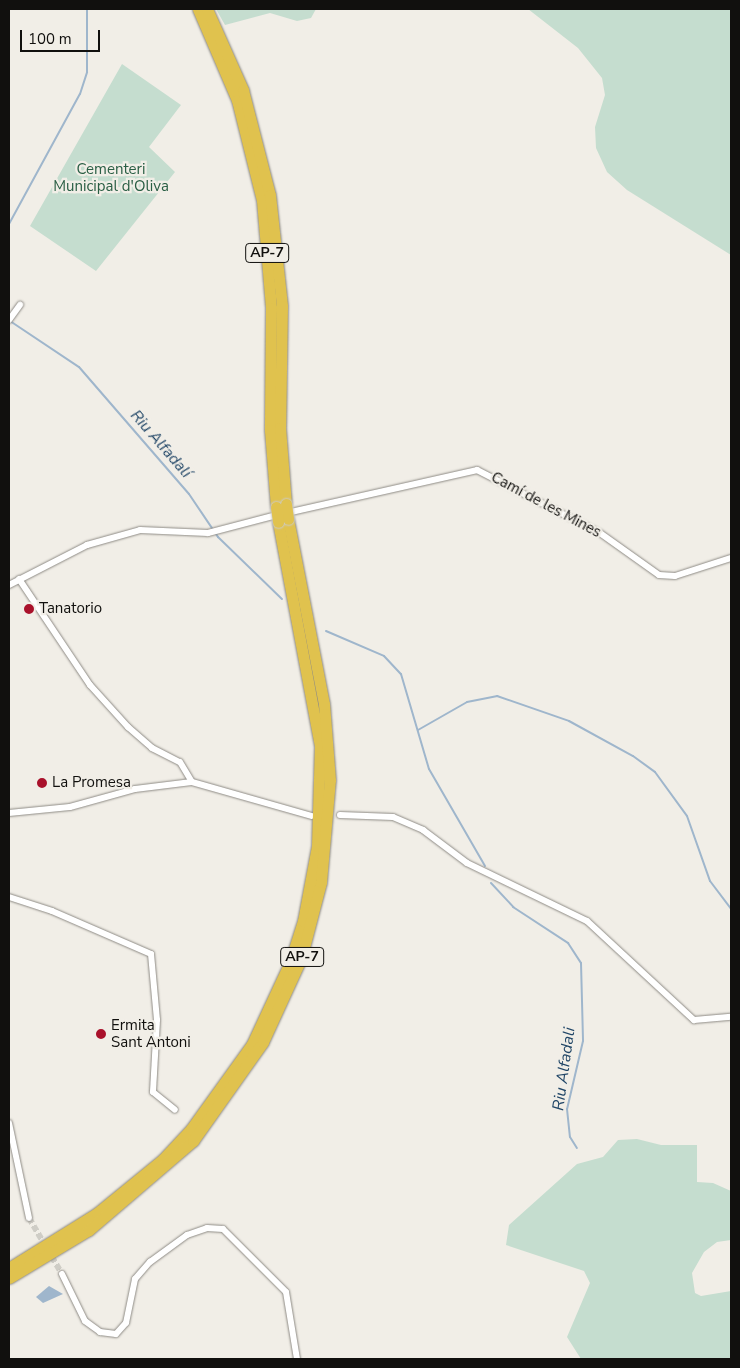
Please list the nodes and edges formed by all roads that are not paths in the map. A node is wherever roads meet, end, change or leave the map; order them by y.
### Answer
1 (198, 9) edge
2 (207, 9) edge
3 (20, 305) dead end
4 (10, 318) edge
5 (282, 513) junction
6 (731, 558) edge
7 (19, 578) junction
8 (9, 584) edge
9 (192, 782) junction
10 (9, 813) edge
11 (340, 815) dead end
12 (311, 816) dead end
13 (9, 897) edge
14 (731, 1017) edge
15 (175, 1110) dead end
16 (9, 1123) edge
17 (30, 1218) tunnel mouth
18 (9, 1268) edge
19 (62, 1274) tunnel mouth
20 (9, 1278) edge
21 (298, 1359) edge

1 - 5 highway, AP-7
2 - 5 highway, AP-7
3 - 4 street
5 - 6 street, Camí de les Mines
5 - 7 street, Camí de les Mines
5 - 18 highway, AP-7
5 - 20 highway, AP-7
7 - 8 street
7 - 9 street
9 - 10 street
9 - 12 street
11 - 14 street
13 - 15 street
16 - 17 street
19 - 21 street

